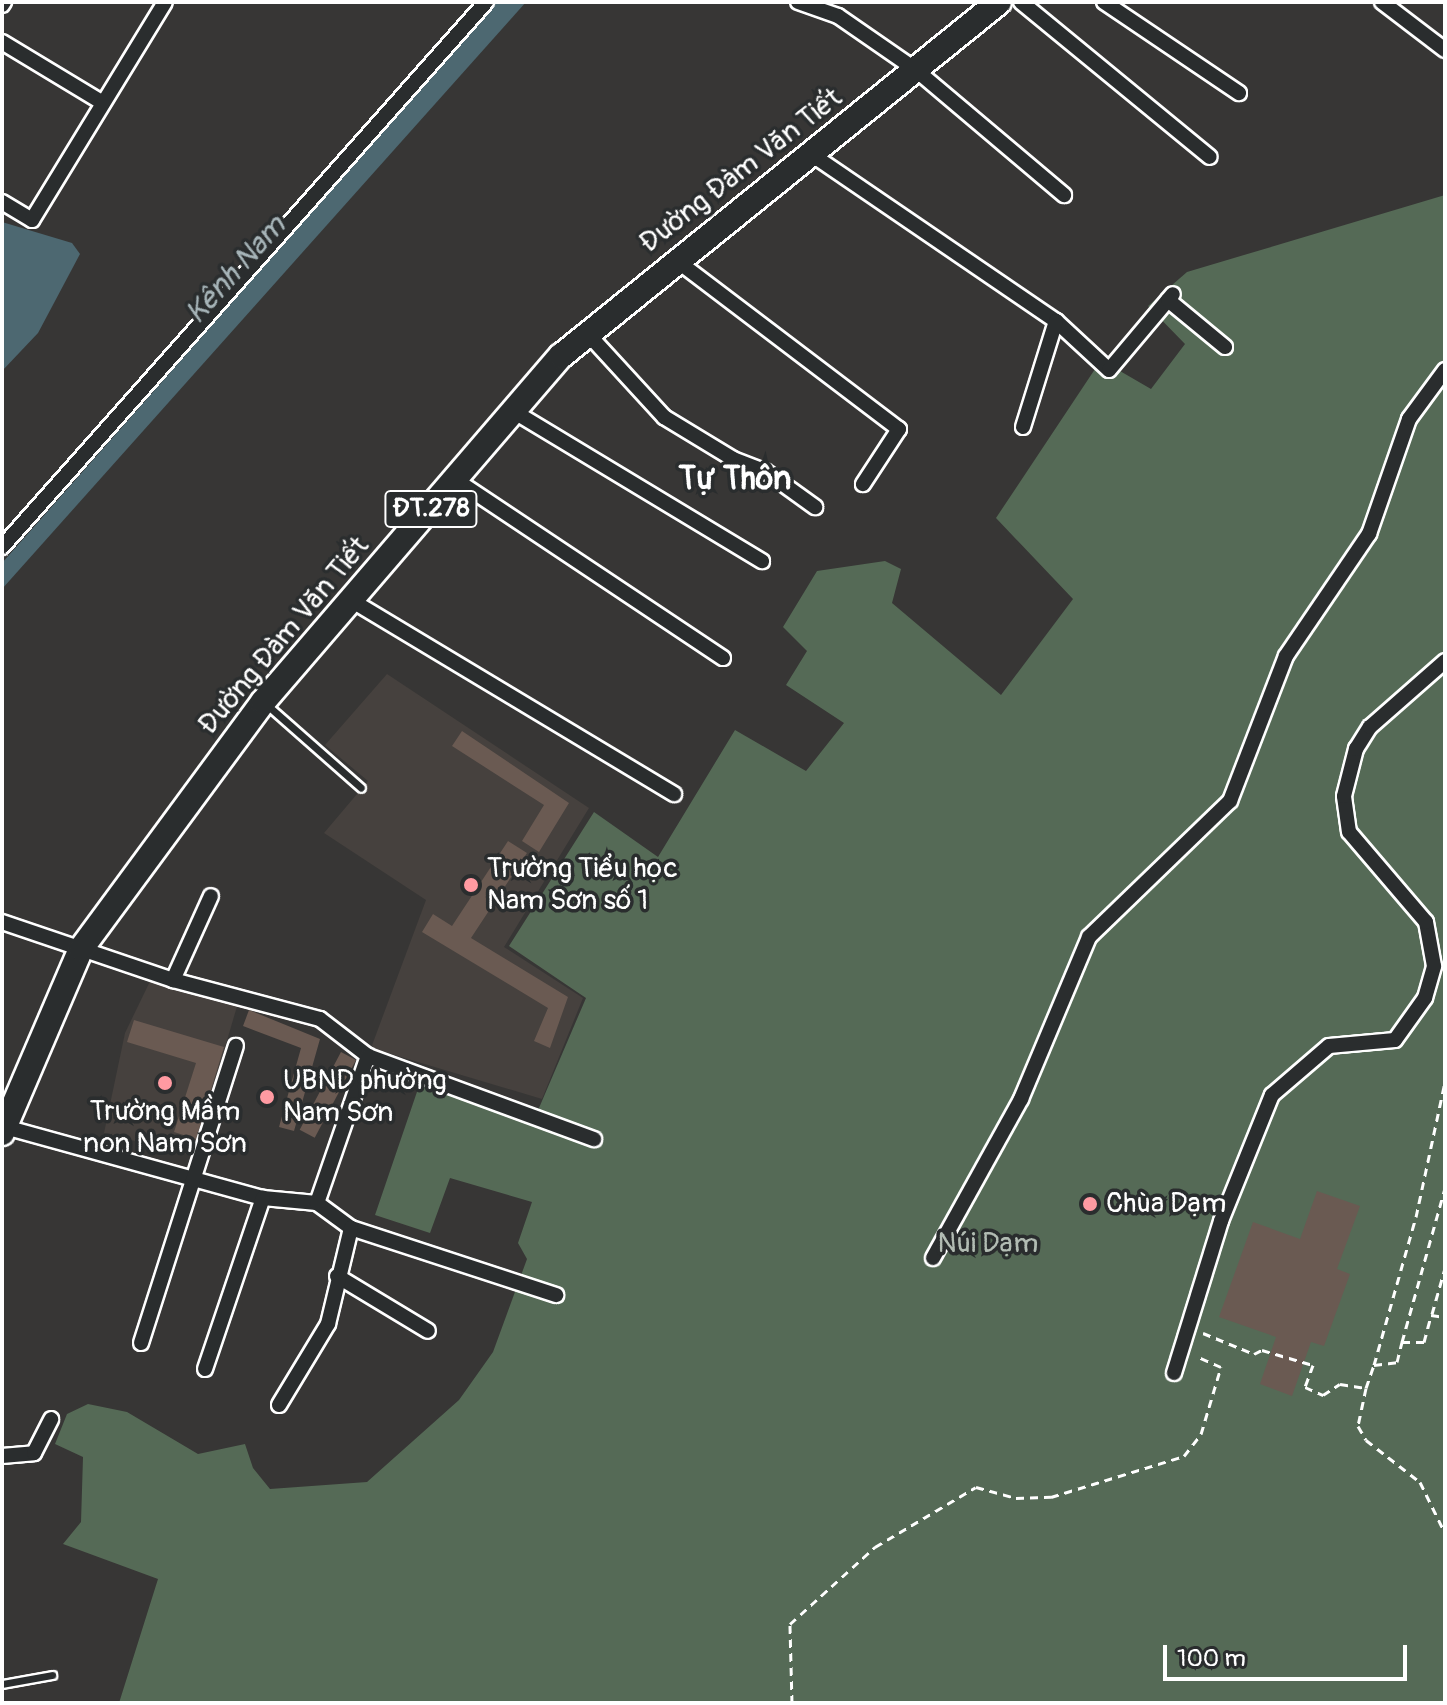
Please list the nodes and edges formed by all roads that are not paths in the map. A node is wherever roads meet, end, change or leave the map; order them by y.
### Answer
1 (165, 2) edge
2 (486, 2) edge
3 (798, 2) edge
4 (848, 2) edge
5 (999, 2) edge
6 (1021, 2) edge
7 (1104, 2) edge
8 (1382, 2) edge
9 (838, 16) junction
10 (2, 42) edge
11 (1445, 50) edge
12 (916, 70) junction
13 (1239, 93) dead end
14 (103, 103) junction
15 (811, 154) junction
16 (1210, 157) dead end
17 (1064, 195) dead end
18 (2, 202) edge
19 (676, 260) junction
20 (1056, 321) junction
21 (588, 334) junction
22 (1225, 347) dead end
23 (1445, 370) edge
24 (513, 411) junction
25 (1023, 427) dead end
26 (456, 480) junction
27 (863, 484) dead end
28 (815, 507) dead end
29 (2, 547) edge
30 (762, 561) dead end
31 (351, 600) junction
32 (723, 658) dead end
33 (1445, 661) edge
34 (263, 702) junction
35 (361, 788) dead end
36 (674, 794) dead end
37 (211, 896) dead end
38 (2, 922) edge
39 (81, 949) junction
40 (173, 980) junction
41 (236, 1046) dead end
42 (368, 1056) junction
43 (3, 1130) edge
44 (594, 1139) dead end
45 (194, 1179) junction
46 (263, 1198) junction
47 (317, 1203) junction
48 (351, 1228) junction
49 (933, 1258) dead end
50 (337, 1276) junction
51 (556, 1295) dead end
52 (428, 1331) dead end
53 (141, 1343) dead end
54 (205, 1369) dead end
55 (1174, 1373) dead end
56 (279, 1405) dead end
57 (51, 1419) dead end
58 (2, 1456) edge
59 (52, 1675) dead end
60 (2, 1684) edge

1 - 14 street
2 - 29 street
3 - 9 street
4 - 9 street
5 - 12 main road, Đường Đàm Văn Tiết / ĐT.278
6 - 16 street
7 - 13 street
8 - 11 street
9 - 12 street
10 - 14 street
12 - 15 main road, Đường Đàm Văn Tiết / ĐT.278
12 - 17 street
14 - 18 street
15 - 19 main road, Đường Đàm Văn Tiết / ĐT.278
15 - 20 street
19 - 21 main road, Đường Đàm Văn Tiết / ĐT.278
19 - 27 street
20 - 22 street
20 - 25 street
21 - 24 main road, Đường Đàm Văn Tiết / ĐT.278
21 - 28 street
23 - 49 street
24 - 26 main road, Đường Đàm Văn Tiết / ĐT.278
24 - 30 street
26 - 31 main road, Đường Đàm Văn Tiết / ĐT.278
26 - 32 street
31 - 34 main road, Đường Đàm Văn Tiết / ĐT.278
31 - 36 street
33 - 55 street
34 - 35 lane
34 - 39 main road, Đường Đàm Văn Tiết / ĐT.278
37 - 40 street
38 - 39 street
39 - 40 street
39 - 43 main road, Đường Đàm Văn Tiết / ĐT.278
40 - 42 street
41 - 45 street
42 - 44 street
42 - 47 street
43 - 45 street
45 - 46 street
45 - 53 street
46 - 47 street
46 - 54 street
47 - 48 street
48 - 50 street
48 - 51 street
50 - 52 street
50 - 56 street
57 - 58 street
59 - 60 lane

